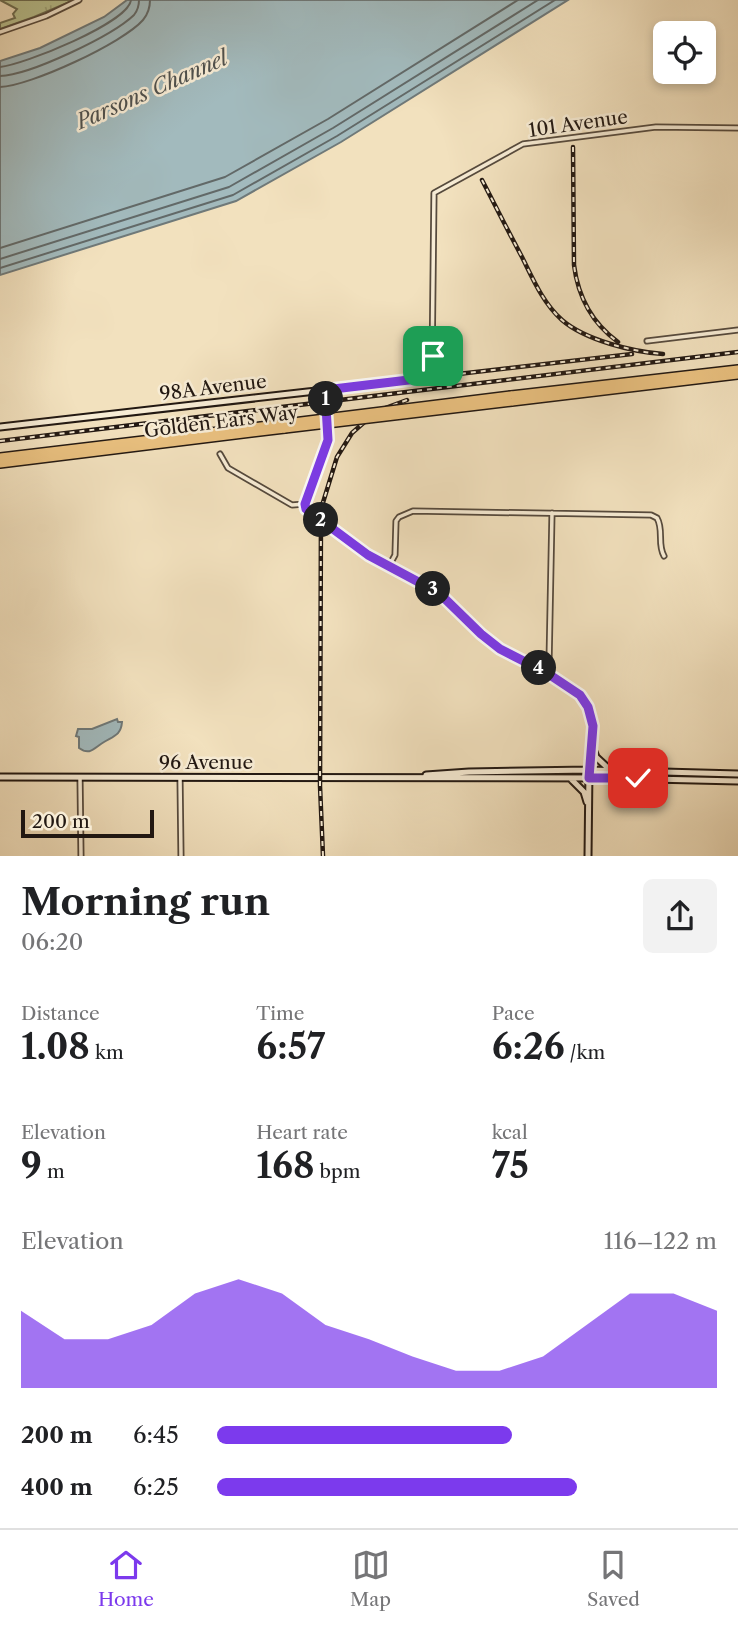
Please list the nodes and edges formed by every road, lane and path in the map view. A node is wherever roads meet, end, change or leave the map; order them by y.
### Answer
1 (79, 0) edge
2 (0, 32) edge
3 (738, 128) edge
4 (738, 330) edge
5 (647, 341) dead end
6 (738, 369) edge
7 (428, 372) joint
8 (738, 375) edge
9 (325, 390) junction
10 (512, 398) junction
11 (285, 426) junction
12 (0, 427) edge
13 (220, 454) dead end
14 (0, 457) edge
15 (0, 464) edge
16 (305, 504) junction
17 (552, 513) junction
18 (664, 556) dead end
19 (389, 566) junction
20 (547, 673) junction
21 (593, 746) junction
22 (589, 770) junction
23 (610, 770) junction
24 (738, 774) edge
25 (412, 777) junction
26 (0, 778) edge
27 (80, 778) junction
28 (180, 778) junction
29 (570, 778) junction
30 (589, 778) junction
31 (738, 781) edge
32 (589, 808) junction
33 (81, 856) edge
34 (181, 856) edge
35 (589, 856) edge

1 - 2 street
3 - 7 street, 101 Avenue
4 - 5 street
6 - 10 highway, Golden Ears Way
7 - 9 street, 98A Avenue
8 - 10 highway, Golden Ears Way
9 - 12 main road, 98A Avenue
9 - 16 main road
10 - 11 highway, Golden Ears Way, bridge
11 - 14 highway, Golden Ears Way
11 - 15 highway, Golden Ears Way
13 - 16 street
16 - 19 main road
17 - 18 street
17 - 19 street
17 - 20 street
19 - 20 main road
20 - 21 main road
21 - 22 main road
21 - 23 main road
22 - 23 main road, 96 Avenue
22 - 25 main road, 96 Avenue
22 - 30 main road
23 - 24 main road, 96 Avenue
25 - 28 main road, 96 Avenue
25 - 29 main road, 96 Avenue
26 - 27 main road, 96 Avenue
27 - 28 main road, 96 Avenue
27 - 33 street
28 - 34 street
29 - 30 main road, 96 Avenue
29 - 32 main road
30 - 31 main road, 96 Avenue
30 - 32 main road
32 - 35 main road

